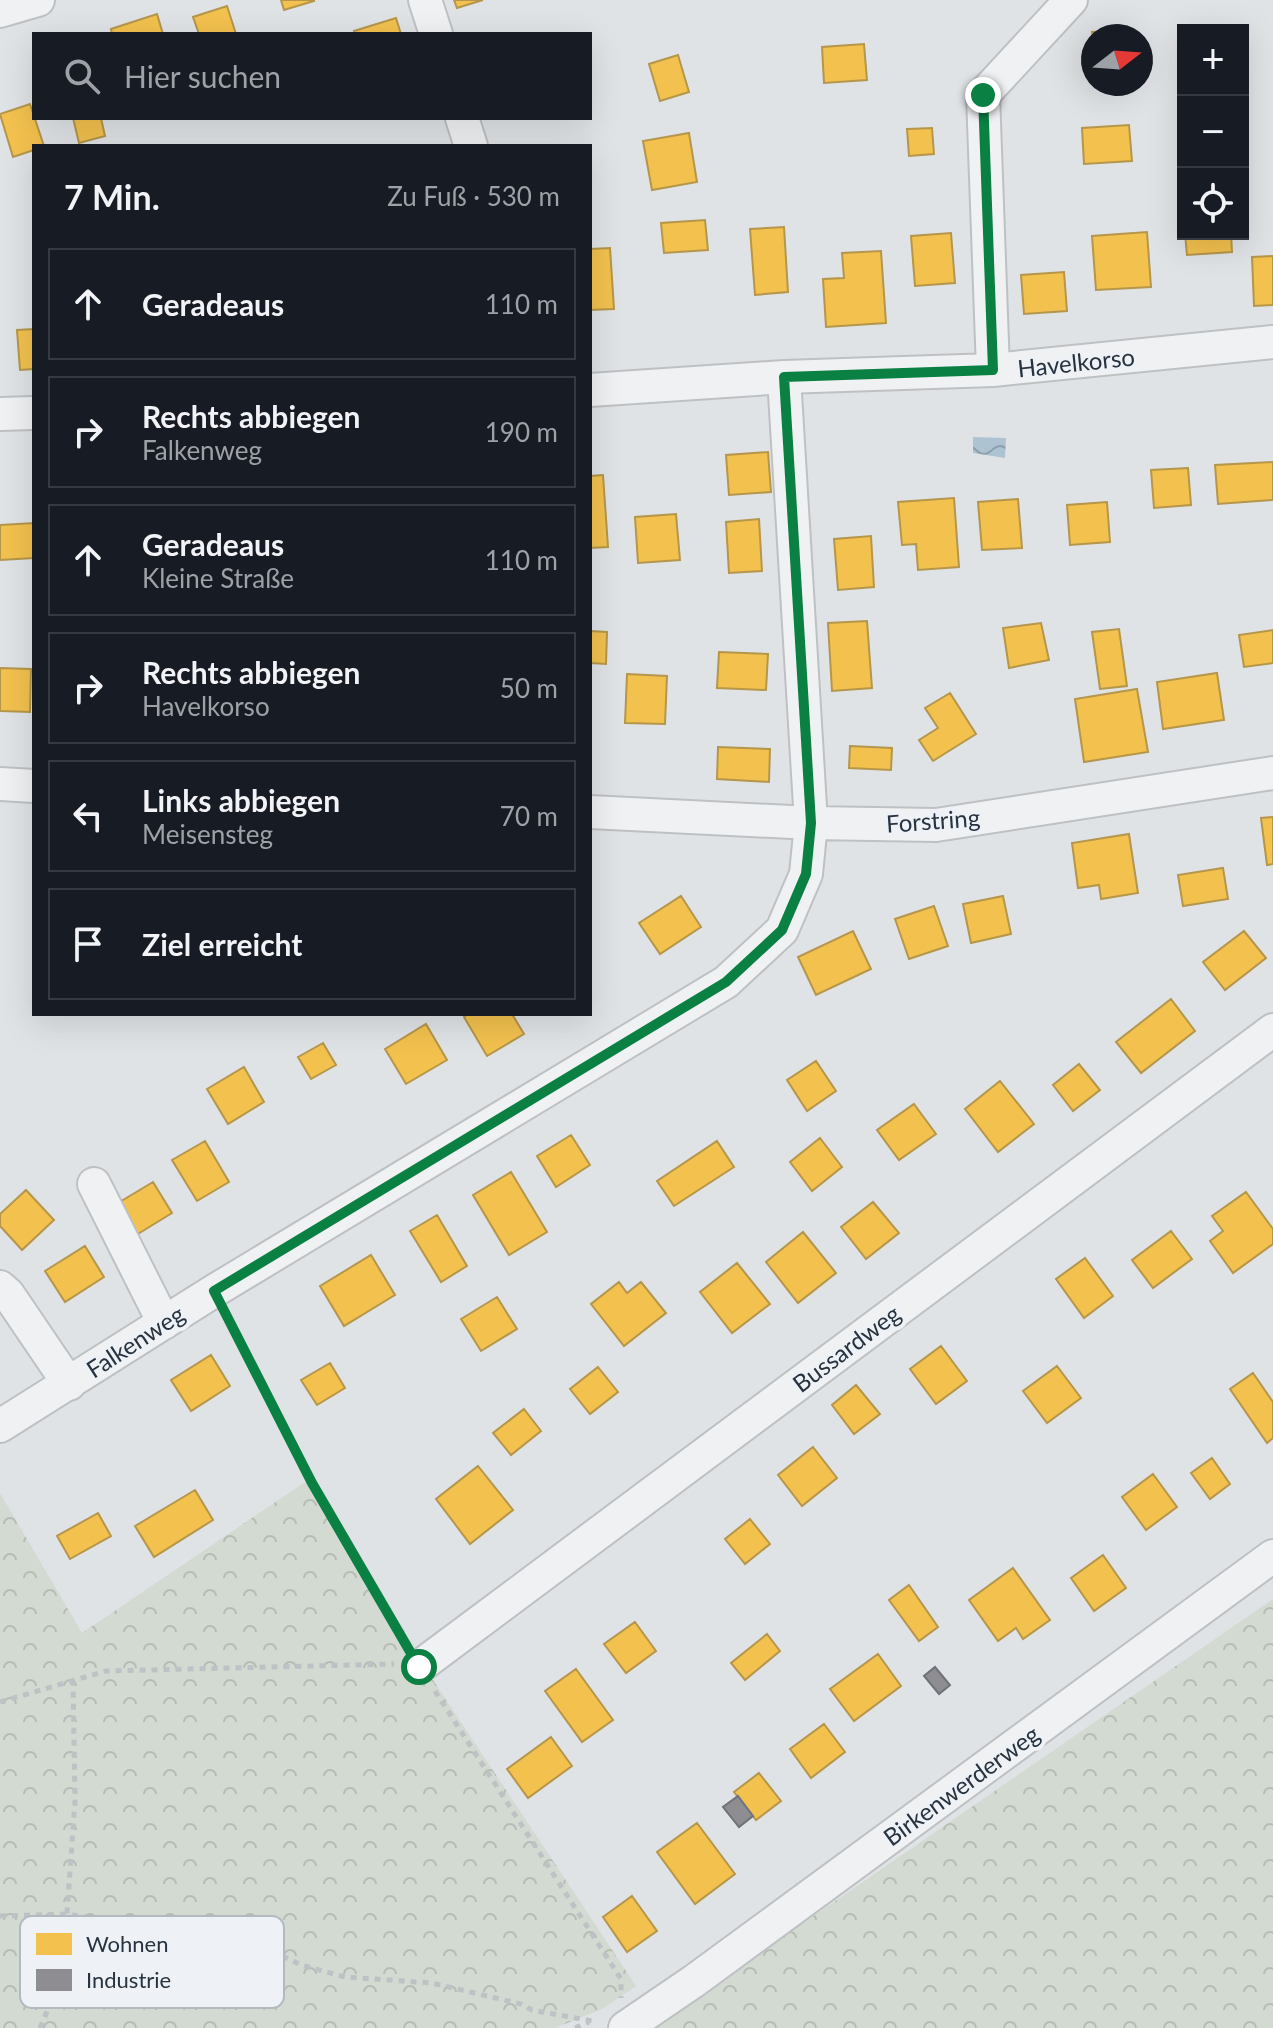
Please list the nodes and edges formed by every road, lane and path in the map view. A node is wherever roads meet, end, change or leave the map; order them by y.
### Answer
1 (38, 0) edge
2 (425, 0) edge
3 (1071, 0) edge
4 (0, 11) edge
5 (435, 32) edge
6 (463, 120) edge
7 (470, 144) edge
8 (1273, 342) edge
9 (993, 370) junction
10 (784, 377) junction
11 (592, 390) edge
12 (32, 413) edge
13 (0, 414) edge
14 (1273, 773) edge
15 (0, 784) edge
16 (32, 786) edge
17 (592, 812) edge
18 (811, 823) junction
19 (1273, 1030) edge
20 (94, 1184) dead end
21 (0, 1287) edge
22 (214, 1291) junction
23 (164, 1323) junction
24 (69, 1384) junction
25 (0, 1426) edge
26 (1273, 1556) edge
27 (419, 1667) junction
28 (73, 1681) junction
29 (0, 1702) edge
30 (67, 1914) junction
31 (0, 1916) edge
32 (78, 1916) edge
33 (284, 1957) edge
34 (48, 2008) edge
35 (631, 2015) edge
36 (592, 2021) dead end
37 (40, 2028) edge

1 - 4 street
2 - 5 street
3 - 9 street
6 - 7 street
8 - 9 street, Havelkorso
9 - 10 street, Havelkorso
10 - 11 street, Havelkorso
10 - 18 street, Falkenweg
12 - 13 street
14 - 18 street, Forstring
15 - 16 street
17 - 18 street, Forstring
18 - 22 street, Falkenweg
19 - 27 street, Bussardweg
20 - 23 street
21 - 24 street
22 - 23 street, Falkenweg
22 - 27 path
23 - 24 street, Falkenweg
24 - 25 street, Falkenweg
26 - 35 street, Birkenwerderweg
27 - 28 path
27 - 35 path
28 - 29 path
28 - 30 path
30 - 31 path
30 - 32 path
33 - 36 path
34 - 37 path

